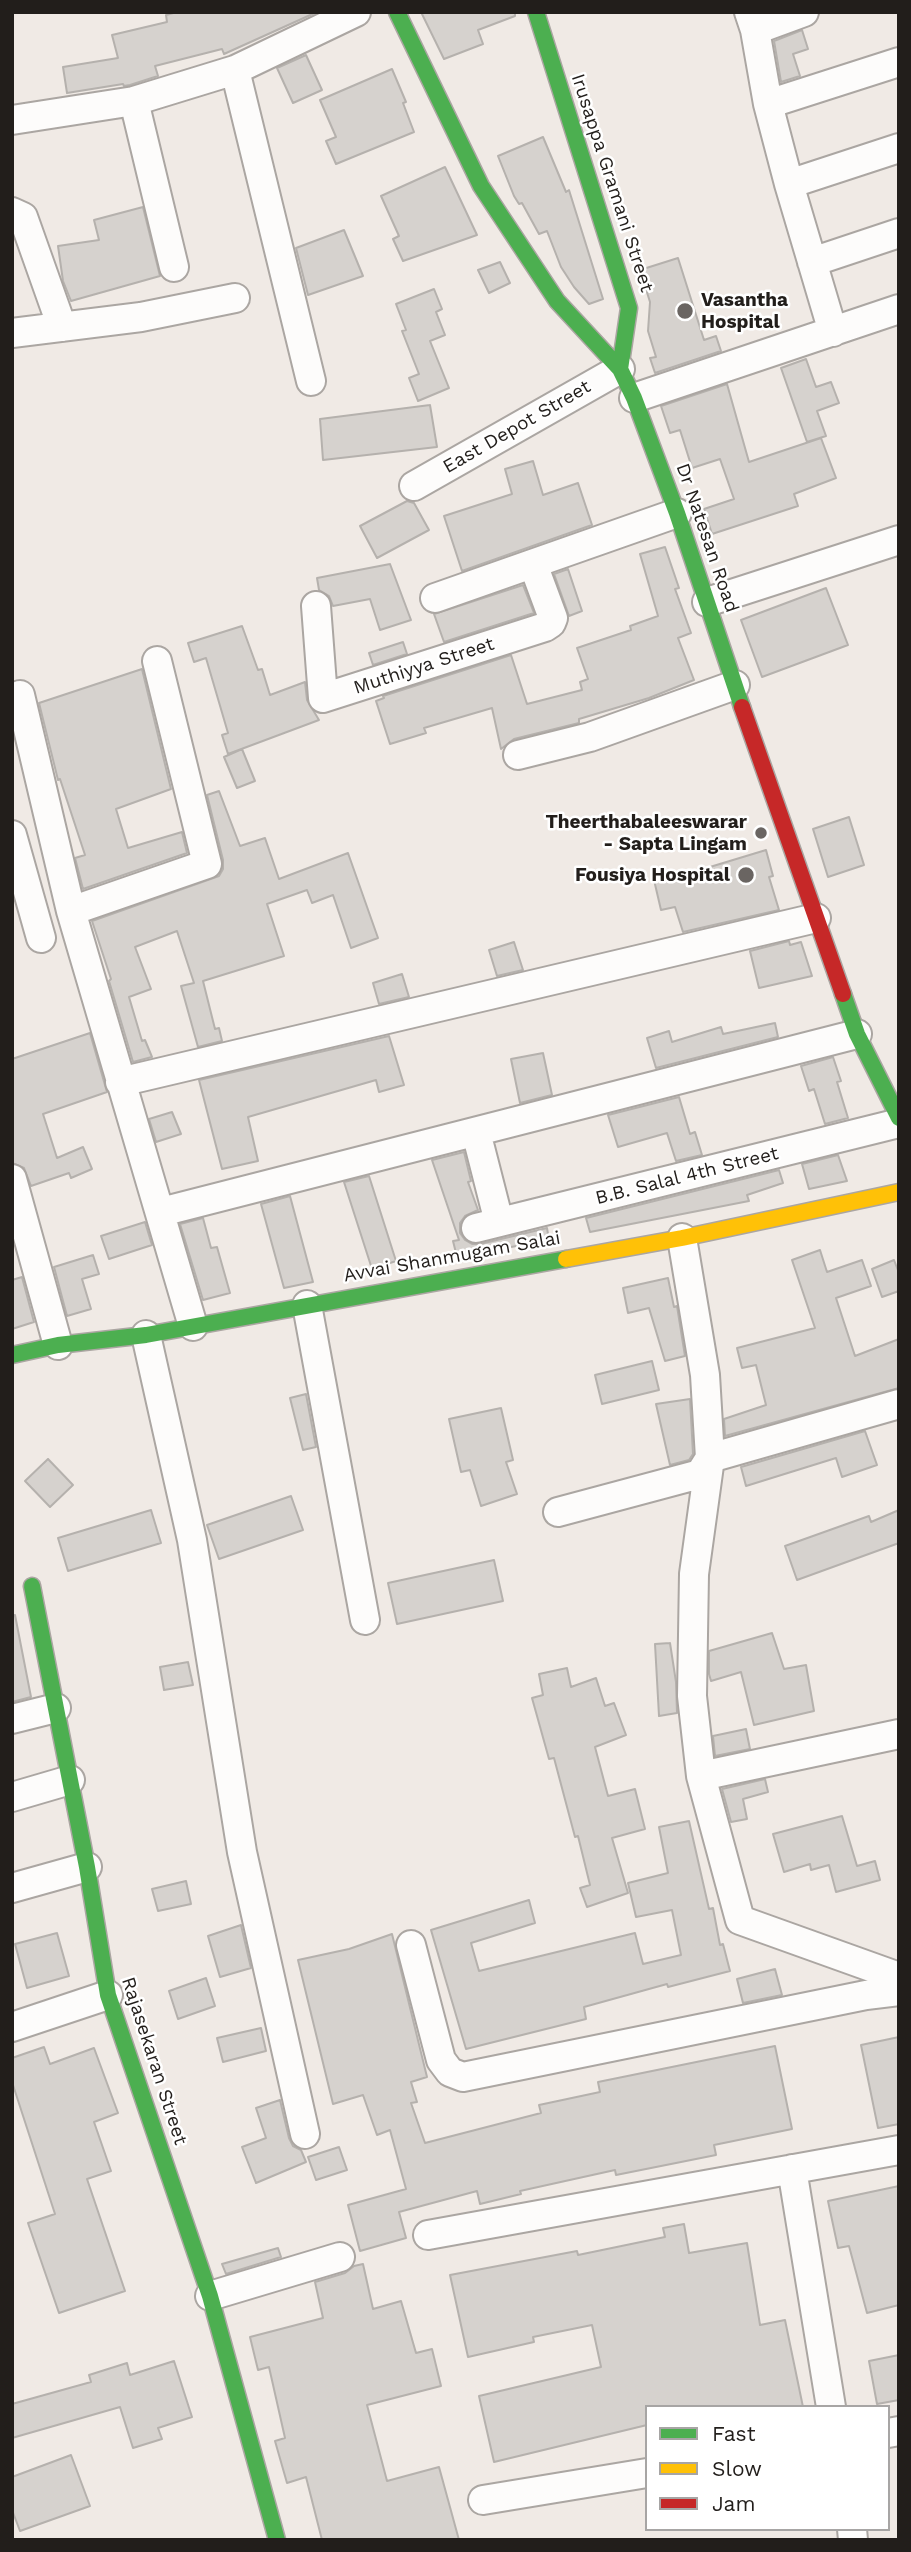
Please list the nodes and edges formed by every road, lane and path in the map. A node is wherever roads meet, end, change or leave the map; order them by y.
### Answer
1 (356, 12) edge
2 (397, 12) edge
3 (536, 12) edge
4 (804, 12) edge
5 (752, 21) edge
6 (899, 62) edge
7 (234, 70) junction
8 (134, 102) junction
9 (768, 104) junction
10 (12, 120) edge
11 (899, 148) edge
12 (789, 184) junction
13 (12, 212) edge
14 (899, 233) edge
15 (812, 262) junction
16 (174, 267) dead end
17 (235, 298) dead end
18 (899, 309) edge
19 (62, 327) junction
20 (833, 332) junction
21 (12, 333) edge
22 (621, 369) junction
23 (311, 381) dead end
24 (634, 398) junction
25 (414, 486) dead end
26 (677, 513) junction
27 (899, 540) edge
28 (533, 564) junction
29 (435, 597) dead end
30 (708, 602) junction
31 (316, 606) dead end
32 (157, 661) dead end
33 (735, 685) junction
34 (20, 695) dead end
35 (518, 755) dead end
36 (12, 835) edge
37 (71, 911) junction
38 (816, 918) junction
39 (41, 938) dead end
40 (858, 1034) junction
41 (120, 1082) junction
42 (899, 1121) edge
43 (475, 1132) junction
44 (12, 1180) edge
45 (899, 1192) edge
46 (161, 1212) junction
47 (682, 1238) junction
48 (307, 1305) junction
49 (193, 1326) junction
50 (146, 1335) junction
51 (58, 1345) junction
52 (12, 1355) edge
53 (899, 1404) edge
54 (710, 1458) junction
55 (558, 1512) dead end
56 (32, 1586) dead end
57 (365, 1620) dead end
58 (56, 1708) junction
59 (12, 1719) edge
60 (899, 1734) edge
61 (701, 1776) junction
62 (70, 1780) junction
63 (12, 1797) edge
64 (88, 1867) junction
65 (12, 1888) edge
66 (411, 1945) dead end
67 (899, 1977) edge
68 (899, 1991) edge
69 (108, 1995) junction
70 (12, 2027) edge
71 (305, 2134) dead end
72 (899, 2150) edge
73 (792, 2169) junction
74 (428, 2235) dead end
75 (340, 2257) dead end
76 (210, 2296) junction
77 (831, 2405) edge
78 (645, 2473) edge
79 (483, 2500) dead end
80 (277, 2540) edge

1 - 7 street
2 - 22 street, Dr Natesan Road
3 - 22 street, Irusappa Gramani Street
4 - 5 street
5 - 9 street
6 - 9 street
7 - 8 street
7 - 23 street
8 - 10 street
8 - 16 street
9 - 12 street
11 - 12 street
12 - 15 street
13 - 19 street
14 - 15 street
15 - 20 street
17 - 19 street
18 - 20 street
19 - 21 street
20 - 24 street
22 - 24 street, Dr Natesan Road
22 - 25 street, East Depot Street
24 - 26 street, Dr Natesan Road
26 - 28 street
26 - 30 street, Dr Natesan Road
27 - 30 street
28 - 29 street
28 - 31 street, Muthiyya Street
30 - 33 street, Dr Natesan Road
32 - 37 street
33 - 35 street
33 - 38 street, Dr Natesan Road
34 - 37 street
36 - 39 street
37 - 41 street
38 - 40 street, Dr Natesan Road
38 - 41 street
40 - 42 street, Dr Natesan Road
40 - 43 street
41 - 46 street
42 - 43 street, B.B. Salal 4th Street
43 - 46 street
44 - 51 street
45 - 47 street, Avvai Shanmugam Salai
46 - 49 street
47 - 48 street, Avvai Shanmugam Salai
47 - 54 street
48 - 49 street, Avvai Shanmugam Salai
48 - 57 street
49 - 50 street, Avvai Shanmugam Salai
50 - 51 street, Avvai Shanmugam Salai
50 - 71 street
51 - 52 street, Avvai Shanmugam Salai
53 - 54 street
54 - 55 street
54 - 61 street
56 - 58 street, Rajasekaran Street
58 - 59 street
58 - 62 street, Rajasekaran Street
60 - 61 street
61 - 67 street
62 - 63 street
62 - 64 street, Rajasekaran Street
64 - 65 street
64 - 69 street, Rajasekaran Street
66 - 68 street
69 - 70 street
69 - 76 street, Rajasekaran Street
72 - 73 street
73 - 74 street
73 - 77 street
75 - 76 street
76 - 80 street, Rajasekaran Street
78 - 79 street

